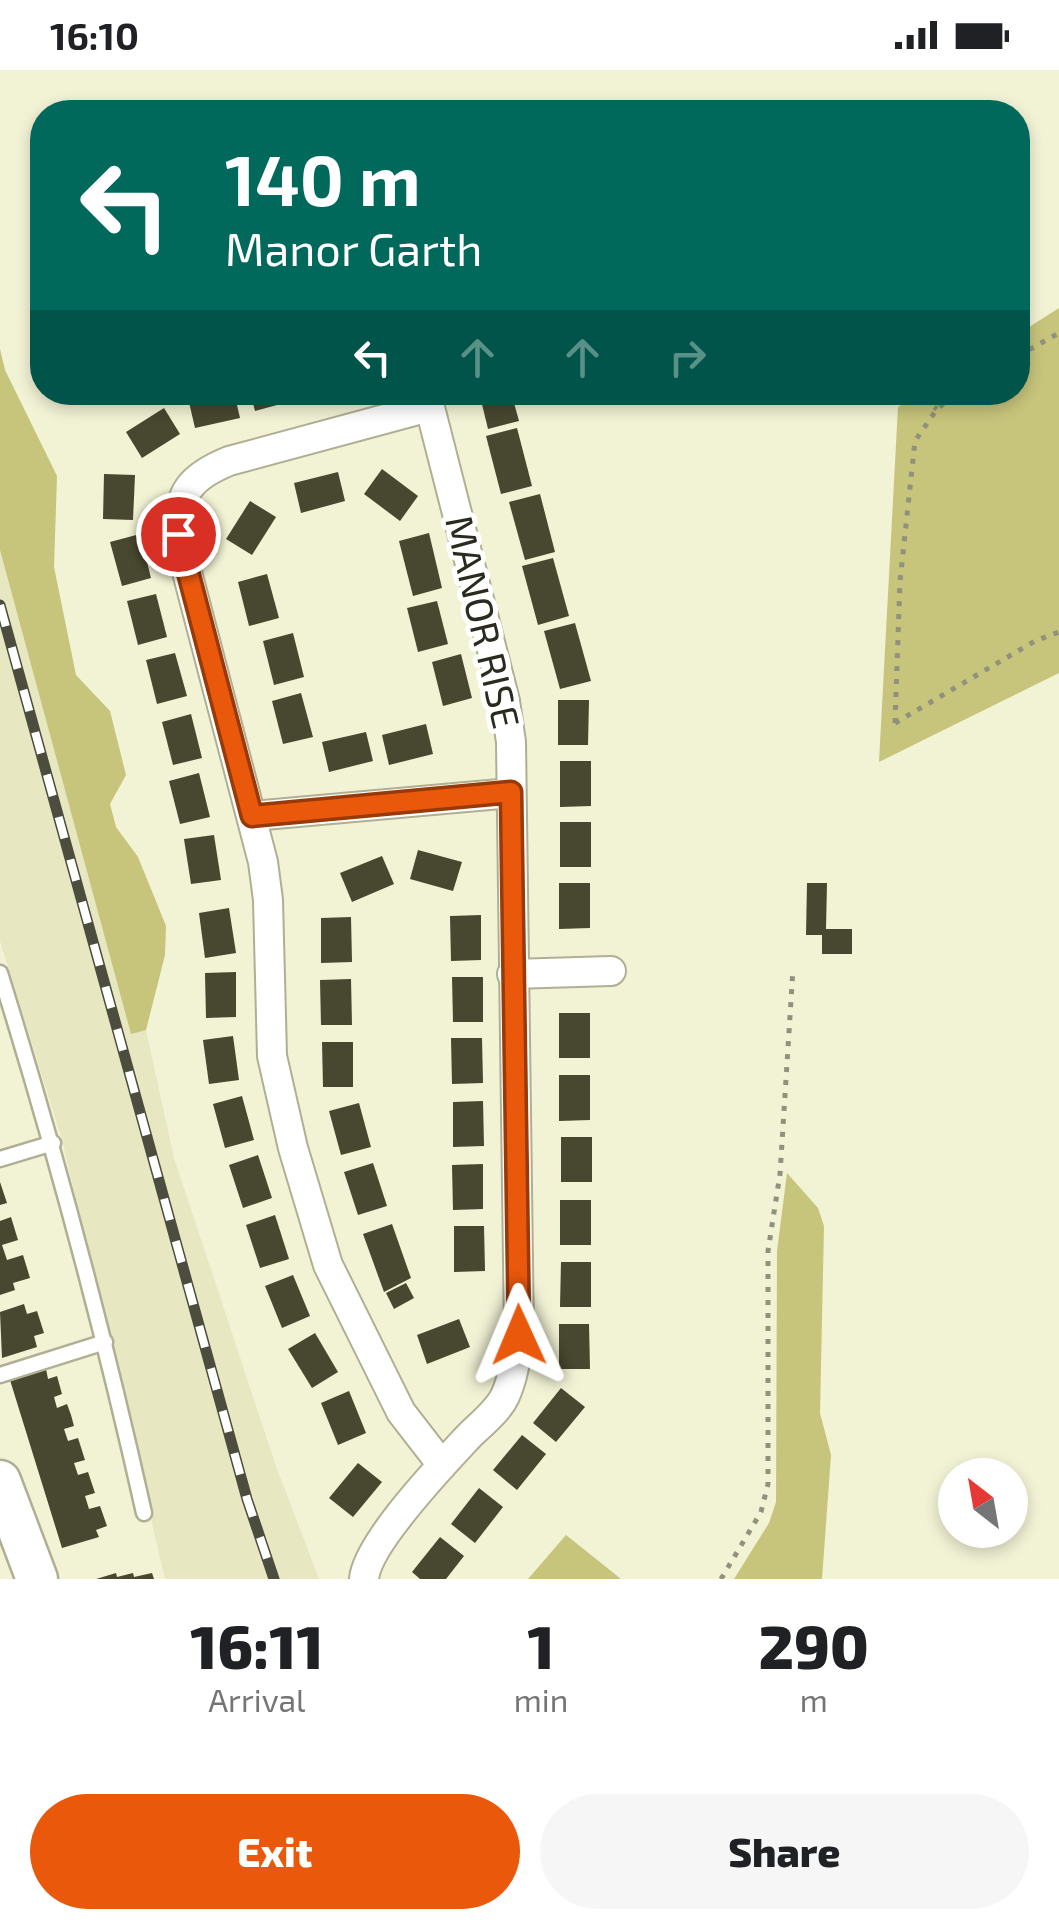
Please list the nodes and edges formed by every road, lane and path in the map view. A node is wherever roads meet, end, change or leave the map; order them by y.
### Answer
1 (1059, 332) edge
2 (1030, 349) edge
3 (411, 405) edge
4 (428, 405) edge
5 (932, 405) edge
6 (941, 405) edge
7 (937, 408) junction
8 (1059, 632) edge
9 (511, 792) junction
10 (252, 816) junction
11 (793, 968) dead end
12 (611, 971) dead end
13 (0, 972) edge
14 (512, 974) junction
15 (53, 1143) junction
16 (0, 1159) edge
17 (105, 1342) junction
18 (0, 1375) edge
19 (442, 1465) junction
20 (0, 1481) edge
21 (144, 1513) dead end
22 (36, 1579) edge
23 (364, 1579) edge
24 (721, 1579) edge

1 - 2 path
3 - 10 street
4 - 9 street, MANOR RISE
5 - 7 path
6 - 7 path
7 - 8 path
9 - 10 street
9 - 14 street, MANOR RISE
10 - 19 street
11 - 24 path
12 - 14 street
13 - 15 lane
14 - 19 street, MANOR RISE
15 - 16 lane
15 - 17 lane
17 - 18 lane
17 - 21 lane
19 - 23 street, MANOR RISE
20 - 22 street

